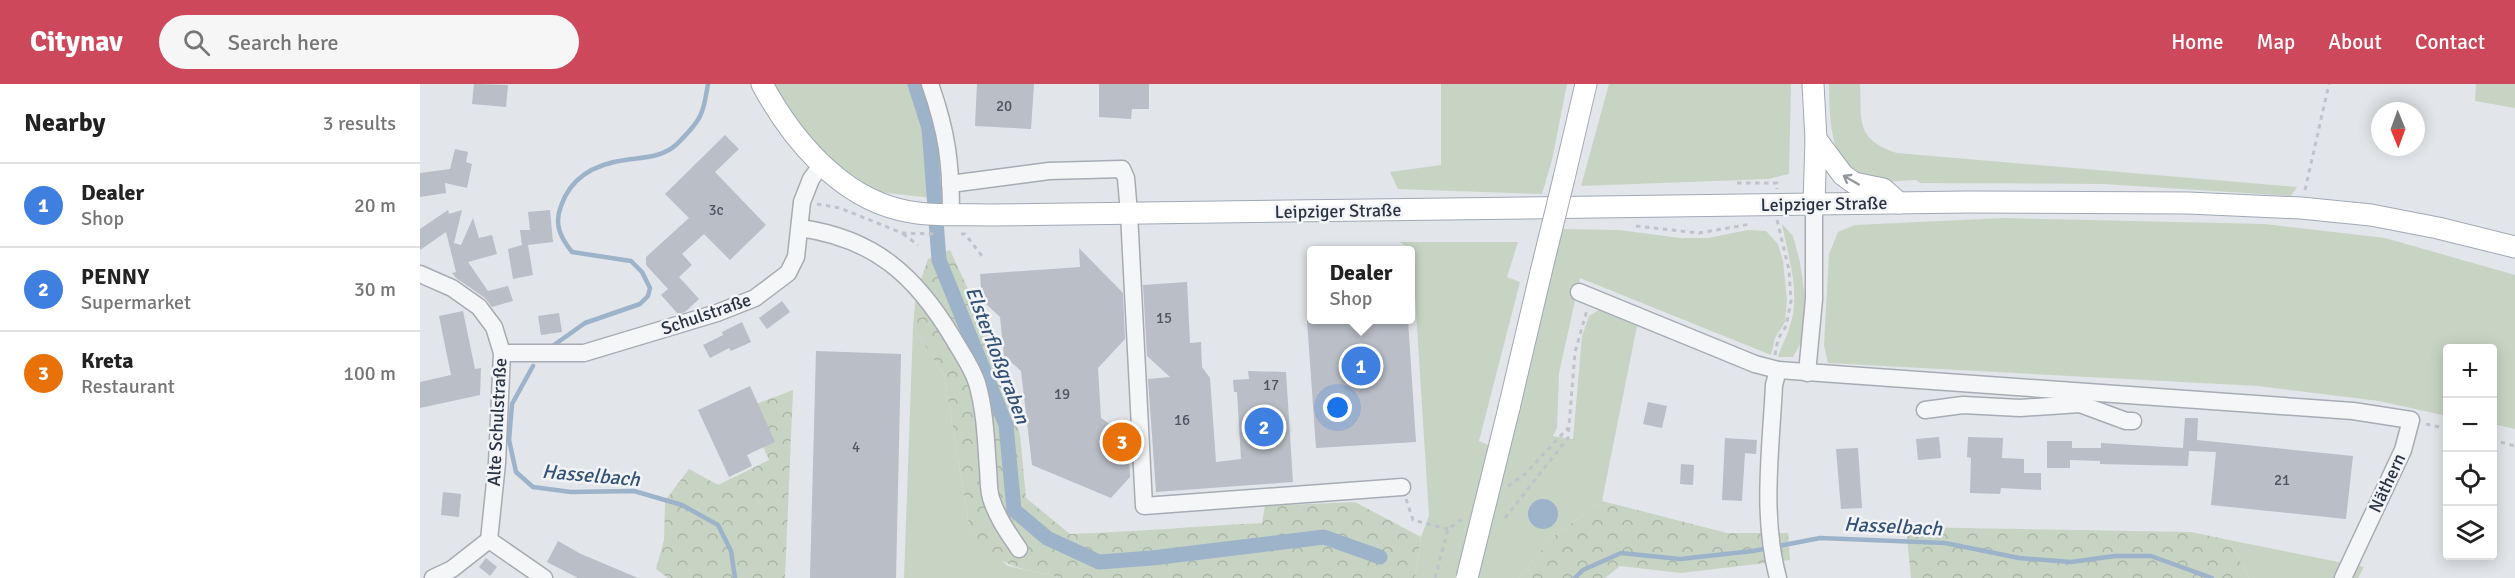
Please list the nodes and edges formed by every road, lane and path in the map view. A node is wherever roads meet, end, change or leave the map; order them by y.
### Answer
1 (762, 84) edge
2 (930, 84) edge
3 (1586, 84) edge
4 (1813, 84) edge
5 (2329, 84) edge
6 (1816, 139) junction
7 (822, 164) junction
8 (950, 184) junction
9 (802, 202) junction
10 (1899, 203) junction
11 (1814, 204) junction
12 (1777, 205) junction
13 (2301, 208) junction
14 (1129, 213) junction
15 (950, 221) junction
16 (922, 223) junction
17 (800, 228) junction
18 (902, 233) junction
19 (918, 245) dead end
20 (2515, 247) edge
21 (982, 256) dead end
22 (420, 274) edge
23 (1586, 295) joint
24 (502, 353) junction
25 (1775, 369) junction
26 (1807, 373) junction
27 (2081, 398) junction
28 (1925, 410) dead end
29 (2411, 420) junction
30 (2133, 421) dead end
31 (1569, 427) junction
32 (2443, 428) edge
33 (2497, 441) edge
34 (2515, 446) edge
35 (1402, 487) joint
36 (1506, 488) dead end
37 (1467, 515) dead end
38 (1505, 518) dead end
39 (1448, 529) junction
40 (489, 540) junction
41 (1019, 549) dead end
42 (433, 578) edge
43 (544, 578) edge
44 (1435, 578) edge
45 (1467, 578) edge
46 (1778, 578) edge
47 (2343, 578) edge

1 - 7 main road, Leipziger Straße
2 - 8 street
3 - 45 main road, bridge
4 - 6 main road
5 - 13 path
10 -> 6 main road
6 - 11 main road
7 - 9 street, Schulstraße
7 - 16 main road, Leipziger Straße
8 - 14 street
8 - 15 street
9 - 17 street, Schulstraße
9 - 18 path
10 - 11 main road, Leipziger Straße
10 - 13 main road, Leipziger Straße
11 - 12 main road, Leipziger Straße
11 - 26 street
12 - 14 main road, Leipziger Straße
12 - 25 path
13 - 20 main road, Leipziger Straße
14 - 15 main road, Leipziger Straße
14 - 35 street
15 - 16 main road, Leipziger Straße
15 - 21 path
16 - 18 path
17 - 24 street, Schulstraße
17 - 41 street
18 - 19 path
22 - 24 street, Alte Schulstraße
23 - 25 street
23 - 31 path
24 - 40 street, Alte Schulstraße
25 - 26 street
25 - 46 street
26 - 27 street
27 - 28 street
27 - 29 street
27 - 30 street
29 - 32 path
29 - 47 street, Näthern
31 - 36 path
31 - 38 path
33 - 34 path
35 - 39 path
37 - 39 path
39 - 44 path
40 - 42 street
40 - 43 street

